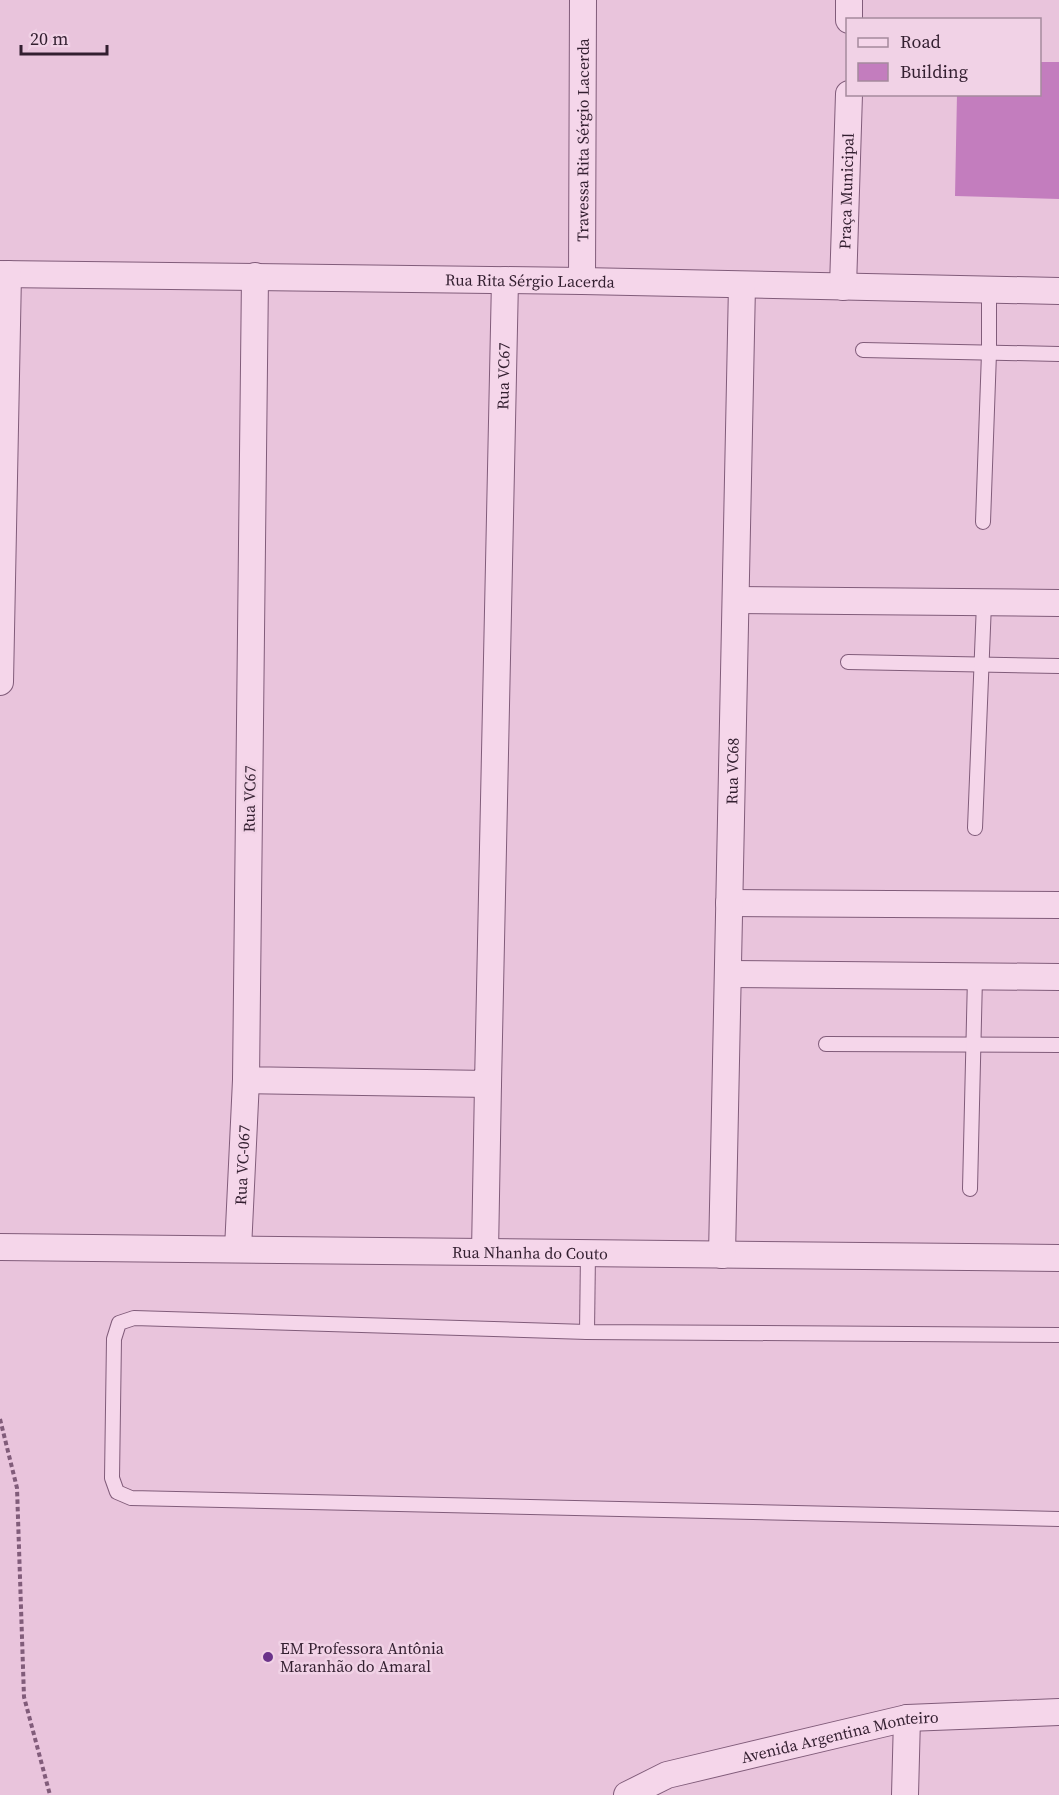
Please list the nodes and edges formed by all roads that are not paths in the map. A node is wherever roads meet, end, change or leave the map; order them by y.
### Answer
1 (583, 0) edge
2 (849, 0) edge
3 (849, 18) edge
4 (849, 96) edge
5 (4, 274) edge
6 (255, 276) junction
7 (505, 280) junction
8 (582, 281) junction
9 (742, 285) junction
10 (843, 287) junction
11 (989, 290) junction
12 (1059, 291) edge
13 (863, 350) dead end
14 (989, 353) junction
15 (1059, 354) edge
16 (983, 522) dead end
17 (736, 600) junction
18 (984, 603) junction
19 (1059, 603) edge
20 (848, 662) dead end
21 (980, 665) junction
22 (1059, 666) edge
23 (0, 682) edge
24 (975, 828) dead end
25 (729, 903) junction
26 (1059, 905) edge
27 (728, 974) junction
28 (975, 977) junction
29 (1059, 977) edge
30 (826, 1044) dead end
31 (974, 1044) junction
32 (1059, 1045) edge
33 (246, 1080) junction
34 (488, 1084) junction
35 (970, 1189) dead end
36 (0, 1247) edge
37 (237, 1249) junction
38 (485, 1252) junction
39 (588, 1253) junction
40 (722, 1255) junction
41 (1059, 1258) edge
42 (587, 1332) junction
43 (1059, 1335) edge
44 (1059, 1519) edge
45 (1059, 1712) edge
46 (907, 1718) junction
47 (666, 1785) edge
48 (627, 1795) edge
49 (905, 1795) edge

1 - 8 street, Travessa Rita Sérgio Lacerda
2 - 3 street
4 - 10 street, Praça Municipal
5 - 6 street, Rua Rita Sérgio Lacerda
5 - 23 street
6 - 7 street, Rua Rita Sérgio Lacerda
6 - 33 street, Rua VC67
7 - 8 street, Rua Rita Sérgio Lacerda
7 - 34 street, Rua VC67
8 - 9 street, Rua Rita Sérgio Lacerda
9 - 10 street, Rua Rita Sérgio Lacerda
9 - 17 street, Rua VC68
10 - 11 street, Rua Rita Sérgio Lacerda
11 - 12 street, Rua Rita Sérgio Lacerda
11 - 14 lane
13 - 14 lane
14 - 15 lane
14 - 16 lane
17 - 18 street
17 - 25 street, Rua VC68
18 - 19 street
18 - 21 lane
20 - 21 lane
21 - 22 lane
21 - 24 lane
25 - 26 street
25 - 27 street, Rua VC68
27 - 28 street
27 - 40 street, Rua VC68
28 - 29 street
28 - 31 lane
30 - 31 lane
31 - 32 lane
31 - 35 lane
33 - 34 street
33 - 37 street, Rua VC-067
34 - 38 street, Rua VC67
36 - 37 street, Rua Nhanha do Couto
37 - 38 street, Rua Nhanha do Couto
38 - 39 street, Rua Nhanha do Couto
39 - 40 street, Rua Nhanha do Couto
39 - 42 lane
40 - 41 street, Rua Nhanha do Couto
42 - 43 lane
42 - 44 lane
45 - 46 street, Avenida Argentina Monteiro
46 - 47 street, Avenida Argentina Monteiro
46 - 49 street
47 - 48 street, Avenida Argentina Monteiro

